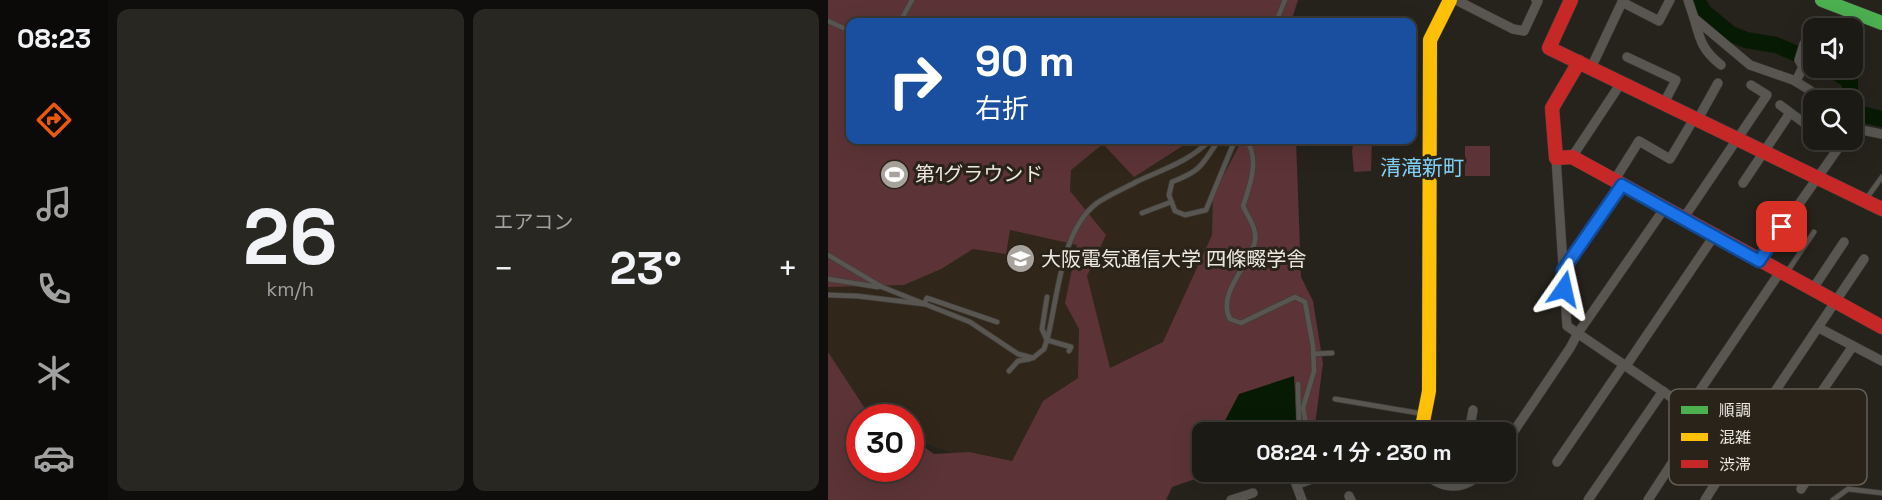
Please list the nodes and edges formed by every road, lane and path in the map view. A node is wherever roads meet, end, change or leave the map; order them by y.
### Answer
1 (912, 0) edge
2 (1285, 0) edge
3 (1450, 0) edge
4 (1456, 0) edge
5 (1536, 0) edge
6 (1571, 0) edge
7 (1670, 0) edge
8 (1688, 0) edge
9 (1822, 0) edge
10 (1623, 1) edge
11 (1861, 15) junction
12 (902, 18) edge
13 (1278, 18) edge
14 (1694, 18) junction
15 (1859, 18) edge
16 (828, 21) edge
17 (1882, 23) edge
18 (846, 29) edge
19 (1803, 47) edge
20 (1627, 57) dead end
21 (1585, 65) junction
22 (1721, 65) dead end
23 (1803, 67) edge
24 (1803, 67) edge
25 (1796, 81) junction
26 (1718, 83) dead end
27 (1621, 84) junction
28 (1751, 85) dead end
29 (1808, 90) edge
30 (1664, 103) junction
31 (1780, 105) dead end
32 (1790, 113) junction
33 (1696, 118) junction
34 (1803, 122) edge
35 (1863, 130) edge
36 (1882, 134) edge
37 (1737, 138) junction
38 (1205, 144) edge
39 (1216, 144) edge
40 (1233, 144) edge
41 (1249, 144) edge
42 (1837, 150) edge
43 (1765, 152) junction
44 (1572, 157) junction
45 (1556, 158) junction
46 (1817, 177) junction
47 (1882, 177) edge
48 (1618, 183) junction
49 (1743, 183) dead end
50 (1865, 201) junction
51 (1171, 202) junction
52 (1664, 209) junction
53 (1882, 209) edge
54 (1142, 213) dead end
55 (1683, 219) junction
56 (1814, 232) dead end
57 (1714, 236) junction
58 (1844, 242) dead end
59 (828, 255) edge
60 (1864, 259) dead end
61 (1759, 261) junction
62 (1563, 270) junction
63 (1782, 274) junction
64 (828, 279) edge
65 (883, 288) junction
66 (1812, 290) junction
67 (828, 295) edge
68 (1047, 297) dead end
69 (924, 303) junction
70 (1836, 303) junction
71 (997, 322) dead end
72 (1882, 327) edge
73 (1819, 328) junction
74 (986, 333) junction
75 (1578, 333) junction
76 (978, 336) dead end
77 (1047, 340) junction
78 (1853, 346) junction
79 (1070, 351) dead end
80 (1332, 353) dead end
81 (1313, 354) junction
82 (1033, 358) junction
83 (1882, 361) edge
84 (1625, 365) junction
85 (1009, 371) dead end
86 (1298, 384) dead end
87 (1701, 389) edge
88 (1778, 389) edge
89 (1823, 389) edge
90 (1663, 391) junction
91 (1669, 395) edge
92 (1335, 399) dead end
93 (1473, 410) dead end
94 (1424, 414) junction
95 (1299, 422) edge
96 (1308, 422) edge
97 (1423, 422) edge
98 (1470, 422) edge
99 (1516, 428) edge
100 (1557, 462) dead end
101 (1669, 468) edge
102 (1294, 482) edge
103 (1310, 482) dead end
104 (1433, 482) edge
105 (1458, 482) edge
106 (1469, 482) edge
107 (1458, 485) junction
108 (1714, 485) edge
109 (1803, 485) edge
110 (1296, 487) junction
111 (1801, 489) dead end
112 (1253, 493) dead end
113 (1882, 494) edge
114 (1231, 500) edge
115 (1302, 500) edge
116 (1588, 500) edge
117 (1648, 500) edge
118 (1705, 500) edge
119 (1833, 500) edge

1 - 12 lane
2 - 13 lane
3 - 94 street
4 - 5 street
6 - 21 street
7 - 10 street
8 - 14 street
9 - 11 street
10 - 21 street
11 - 15 street
11 - 17 street
14 - 22 street
14 - 25 street
16 - 18 lane
19 - 23 street
20 - 30 street
21 - 27 street
21 - 45 street
24 - 25 street
25 - 29 street
26 - 33 street
27 - 30 street
27 - 44 street
28 - 37 street
30 - 33 street
31 - 32 street
32 - 34 street
32 - 43 street
33 - 37 street
33 - 48 street
35 - 36 street
37 - 43 street
37 - 55 street
38 - 77 lane
39 - 51 lane
40 - 51 lane
41 - 81 lane
42 - 46 street
43 - 46 street
43 - 49 street
44 - 45 street
44 - 48 street
45 - 62 street
46 - 50 street
46 - 61 street
47 - 50 lane
48 - 52 street
48 - 62 street
50 - 53 street
51 - 54 lane
52 - 55 street
52 - 75 street
55 - 57 street
56 - 63 lane
57 - 61 street
57 - 84 street
58 - 66 street
59 - 65 lane
60 - 70 street
61 - 63 street
62 - 75 street
63 - 66 street
63 - 87 street
64 - 65 lane
65 - 69 lane
66 - 70 street
67 - 69 lane
68 - 77 lane
69 - 71 lane
69 - 74 lane
70 - 72 street
70 - 73 street
73 - 78 street
73 - 88 street
74 - 76 lane
74 - 82 lane
75 - 84 street
75 - 99 street
77 - 79 lane
77 - 82 lane
78 - 83 street
78 - 89 street
80 - 81 lane
81 - 96 lane
82 - 85 lane
84 - 90 street
84 - 100 street
86 - 95 lane
90 - 91 street
90 - 116 street
92 - 94 lane
93 - 98 street
94 - 97 street
101 - 117 street
102 - 110 street
103 - 110 lane
104 - 107 street
105 - 107 street
106 - 107 street
108 - 118 street
109 - 111 street
110 - 115 street
112 - 114 street
113 - 119 lane

